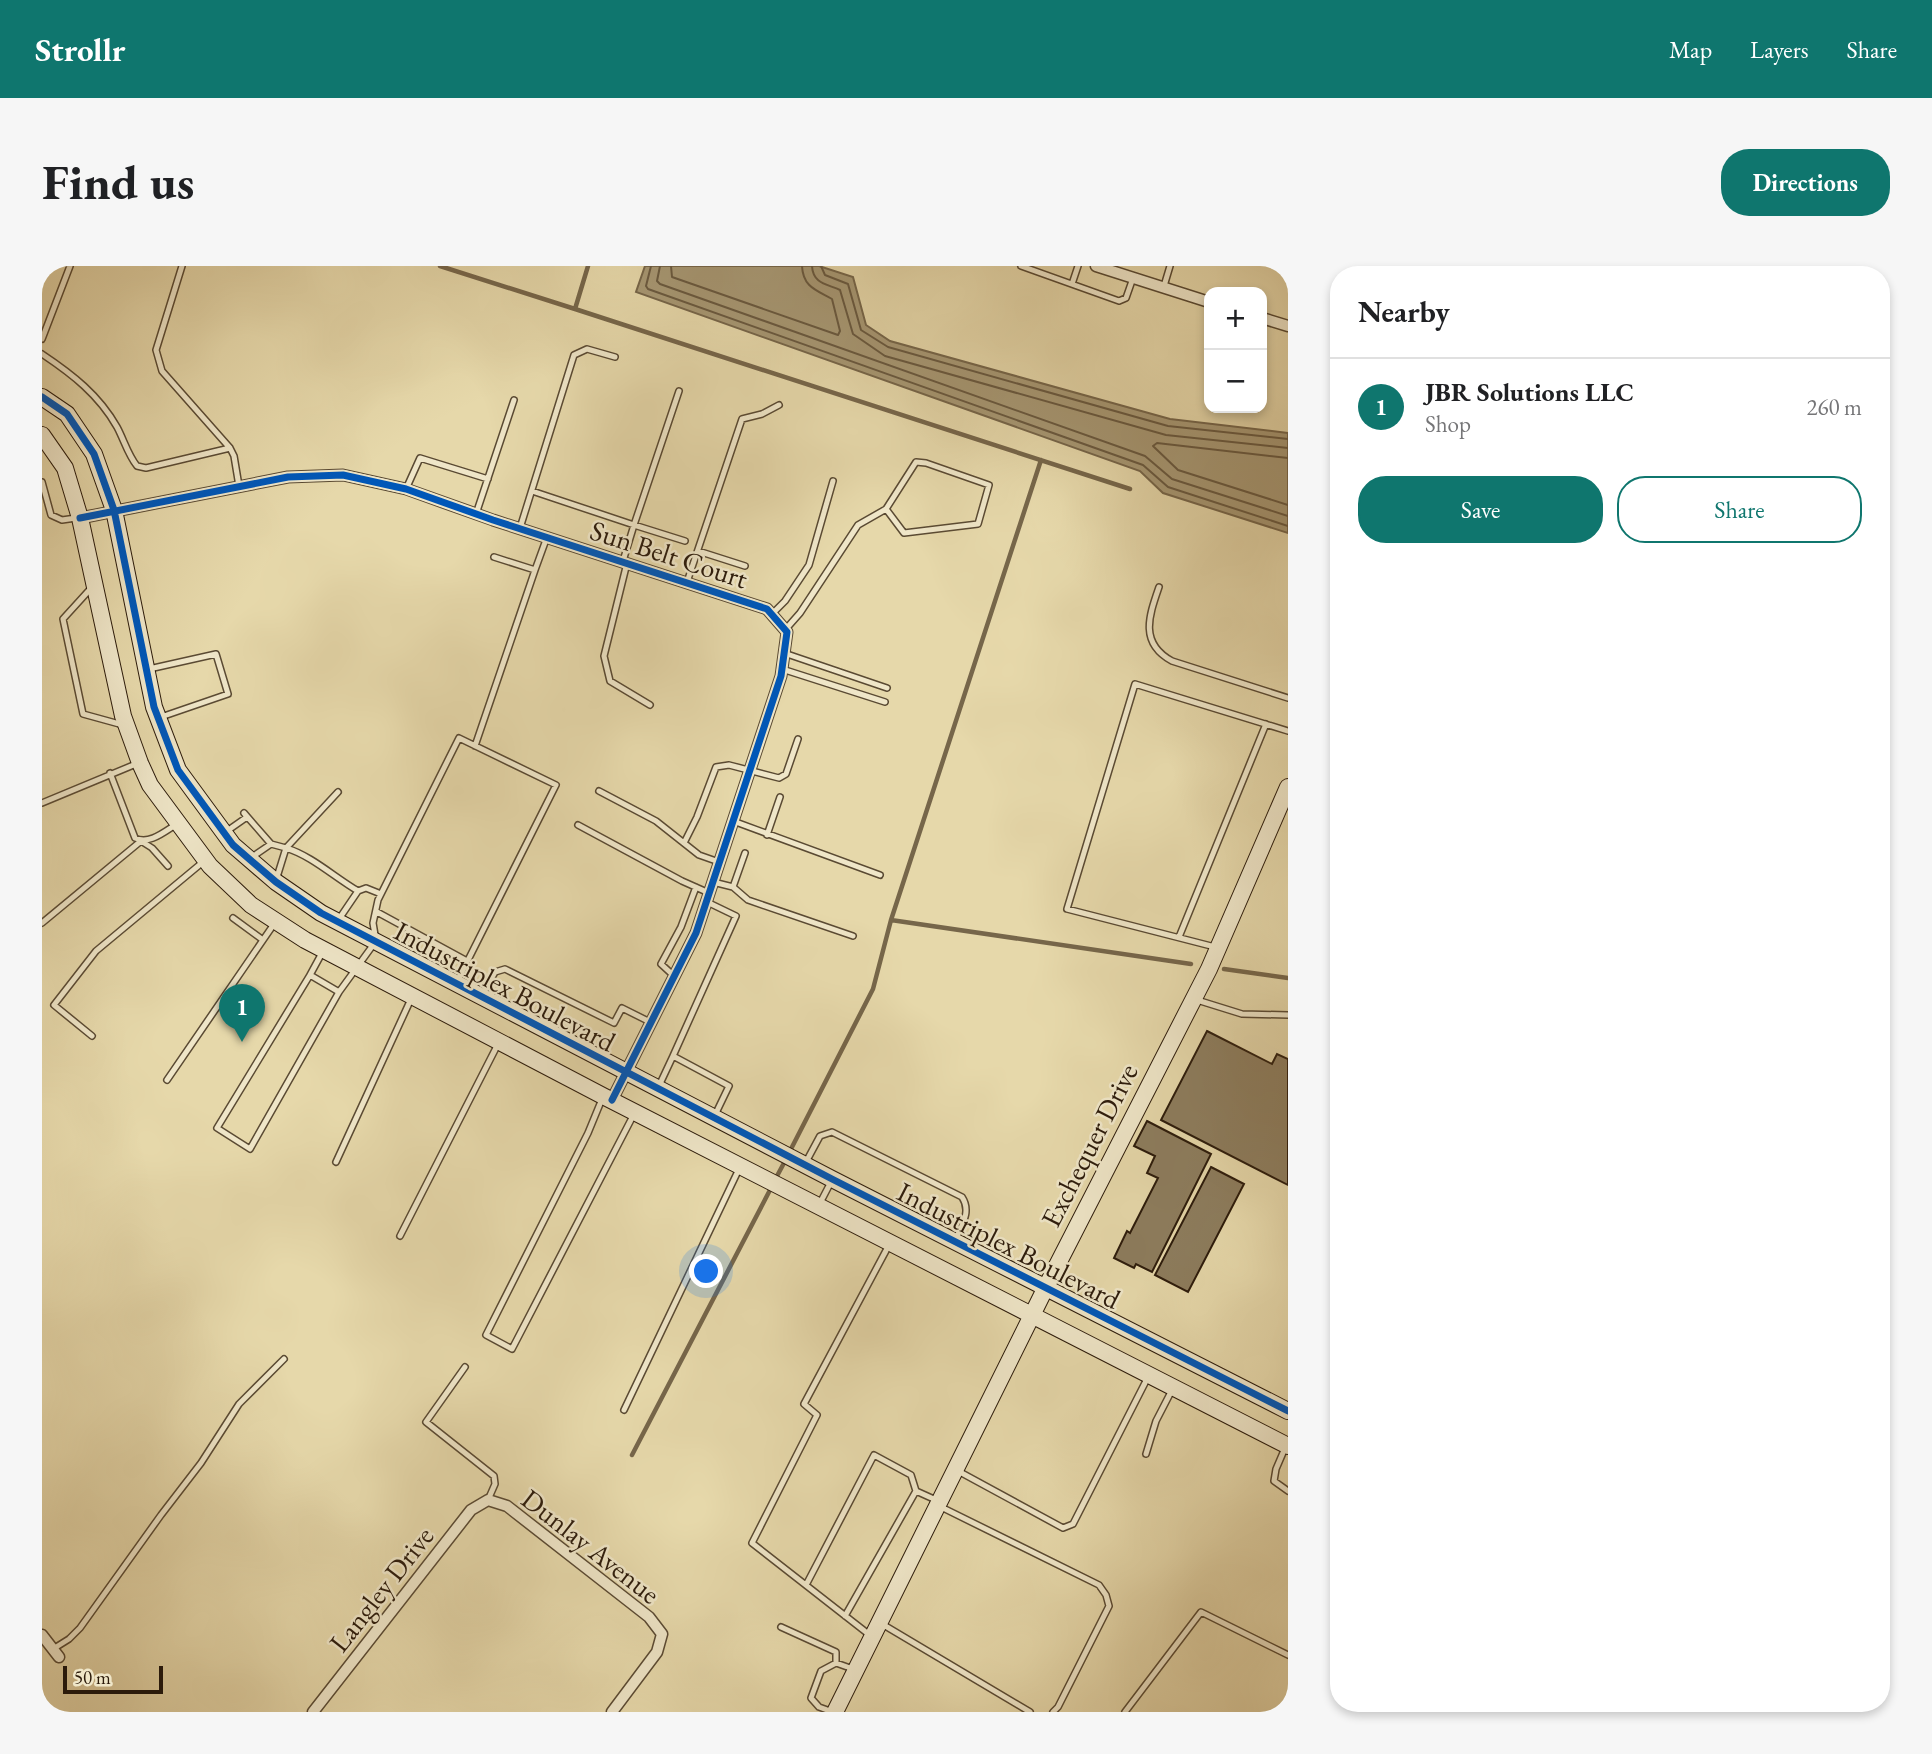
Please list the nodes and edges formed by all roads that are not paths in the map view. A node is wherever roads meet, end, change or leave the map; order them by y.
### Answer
1 (70, 266) edge
2 (182, 266) edge
3 (1021, 266) edge
4 (1051, 266) edge
5 (1078, 266) edge
6 (1096, 266) edge
7 (1170, 266) edge
8 (1048, 276) junction
9 (1133, 278) junction
10 (1072, 284) junction
11 (1163, 287) junction
12 (1204, 300) edge
13 (1267, 320) edge
14 (1288, 326) edge
15 (42, 339) edge
16 (42, 354) edge
17 (615, 358) dead end
18 (679, 391) dead end
19 (42, 397) edge
20 (514, 400) dead end
21 (779, 405) dead end
22 (42, 435) edge
23 (230, 448) junction
24 (488, 480) junction
25 (833, 481) dead end
26 (42, 482) edge
27 (239, 487) junction
28 (407, 489) junction
29 (531, 491) junction
30 (886, 509) junction
31 (114, 510) junction
32 (477, 514) junction
33 (80, 518) junction
34 (634, 525) junction
35 (520, 528) junction
36 (547, 537) junction
37 (685, 541) dead end
38 (698, 551) junction
39 (494, 557) dead end
40 (625, 562) junction
41 (745, 566) dead end
42 (535, 570) junction
43 (687, 582) junction
44 (95, 584) junction
45 (1159, 587) dead end
46 (772, 614) junction
47 (785, 629) junction
48 (784, 653) junction
49 (782, 669) junction
50 (146, 670) junction
51 (887, 688) dead end
52 (1288, 698) edge
53 (885, 702) dead end
54 (650, 705) dead end
55 (158, 718) junction
56 (1266, 724) junction
57 (126, 726) junction
58 (1288, 731) edge
59 (798, 739) dead end
60 (475, 746) junction
61 (140, 763) junction
62 (749, 771) junction
63 (110, 773) junction
64 (181, 774) junction
65 (1288, 787) edge
66 (154, 790) junction
67 (599, 791) dead end
68 (338, 792) dead end
69 (780, 797) dead end
70 (42, 803) edge
71 (733, 821) junction
72 (178, 823) junction
73 (578, 825) dead end
74 (224, 833) junction
75 (767, 835) junction
76 (141, 841) junction
77 (684, 843) junction
78 (271, 844) junction
79 (286, 848) junction
80 (745, 853) dead end
81 (249, 859) junction
82 (205, 860) junction
83 (719, 862) junction
84 (168, 866) dead end
85 (880, 875) dead end
86 (276, 882) junction
87 (696, 887) junction
88 (733, 887) junction
89 (358, 891) junction
90 (709, 892) junction
91 (380, 894) junction
92 (377, 912) junction
93 (233, 918) dead end
94 (276, 921) junction
95 (337, 921) junction
96 (42, 923) edge
97 (853, 936) dead end
98 (1179, 937) junction
99 (263, 940) junction
100 (376, 941) junction
101 (1218, 947) junction
102 (324, 950) junction
103 (467, 961) junction
104 (356, 966) junction
105 (310, 975) junction
106 (674, 977) junction
107 (457, 984) junction
108 (339, 992) junction
109 (412, 996) junction
110 (481, 997) junction
111 (1194, 999) junction
112 (1288, 1015) edge
113 (652, 1023) junction
114 (92, 1036) dead end
115 (499, 1041) junction
116 (673, 1056) junction
117 (627, 1073) junction
118 (167, 1080) dead end
119 (657, 1089) junction
120 (608, 1098) junction
121 (635, 1112) junction
122 (714, 1118) junction
123 (336, 1162) dead end
124 (805, 1165) junction
125 (741, 1166) junction
126 (832, 1179) junction
127 (819, 1206) junction
128 (400, 1236) dead end
129 (955, 1241) junction
130 (890, 1243) junction
131 (1046, 1287) junction
132 (1032, 1315) junction
133 (284, 1359) dead end
134 (465, 1367) dead end
135 (1149, 1375) junction
136 (1173, 1387) junction
137 (624, 1410) dead end
138 (1288, 1411) edge
139 (1287, 1446) edge
140 (1146, 1454) dead end
141 (956, 1470) junction
142 (1288, 1490) edge
143 (916, 1492) junction
144 (488, 1500) junction
145 (939, 1504) junction
146 (806, 1585) junction
147 (845, 1616) junction
148 (781, 1627) dead end
149 (876, 1630) junction
150 (42, 1635) edge
151 (56, 1653) joint
152 (1288, 1656) edge
153 (836, 1663) junction
154 (856, 1670) junction
155 (313, 1712) edge
156 (612, 1712) edge
157 (834, 1712) edge
158 (1030, 1712) edge
159 (1053, 1712) edge
160 (1125, 1712) edge

1 - 15 lane
2 - 23 lane
3 - 8 lane
4 - 8 lane
5 - 10 lane
6 - 9 street
7 - 11 lane
8 - 10 lane
9 - 10 lane
9 - 11 street
11 - 12 street
13 - 14 street
16 - 23 lane
17 - 29 lane
18 - 34 lane
19 - 31 street, Industriplex Boulevard
20 - 24 lane
21 - 38 lane
22 - 33 street, Industriplex Boulevard
23 - 27 lane
24 - 28 lane
24 - 32 lane
25 - 46 lane
26 - 33 lane
27 - 28 street, Sun Belt Court
27 - 31 street, Sun Belt Court
28 - 32 street, Sun Belt Court
29 - 34 lane
29 - 35 lane
30 - 30 lane
30 - 47 lane
31 - 33 street, Sun Belt Court
31 - 50 street, Industriplex Boulevard
32 - 35 street, Sun Belt Court
33 - 44 street, Industriplex Boulevard
34 - 37 lane
34 - 40 lane
35 - 36 street, Sun Belt Court
36 - 40 street, Sun Belt Court
36 - 42 lane
38 - 41 lane
38 - 43 lane
39 - 42 lane
40 - 43 street, Sun Belt Court
40 - 54 lane
42 - 60 lane
43 - 46 street, Sun Belt Court
44 - 57 street, Industriplex Boulevard
44 - 57 lane
45 - 52 lane
46 - 47 street, Sun Belt Court
47 - 48 street
48 - 49 street
48 - 51 lane
49 - 53 lane
49 - 62 street
50 - 55 street, Industriplex Boulevard
50 - 55 lane
55 - 64 street, Industriplex Boulevard
56 - 58 lane
56 - 98 lane
56 - 98 lane
57 - 61 street, Industriplex Boulevard
59 - 62 lane
60 - 91 lane
60 - 103 lane
61 - 63 lane
61 - 66 street, Industriplex Boulevard
62 - 71 street
62 - 77 lane
63 - 70 lane
63 - 76 lane
64 - 66 street
64 - 74 street, Industriplex Boulevard
65 - 101 street, Exchequer Drive
66 - 72 street, Industriplex Boulevard
67 - 77 lane
68 - 79 lane
69 - 75 lane
71 - 75 lane
71 - 83 street
72 - 76 lane
72 - 82 street, Industriplex Boulevard
73 - 87 lane
74 - 78 lane
74 - 81 street, Industriplex Boulevard
75 - 85 lane
76 - 84 lane
76 - 96 lane
77 - 83 lane
78 - 79 lane
78 - 81 lane
79 - 86 lane
79 - 89 lane
80 - 88 lane
81 - 86 street, Industriplex Boulevard
82 - 94 street, Industriplex Boulevard
82 - 114 lane
83 - 90 street
86 - 95 street, Industriplex Boulevard
87 - 90 lane
87 - 106 lane
88 - 90 lane
88 - 97 lane
89 - 91 lane
89 - 95 lane
90 - 106 street
90 - 116 lane
91 - 92 lane
92 - 100 lane
92 - 103 lane
93 - 99 lane
94 - 99 lane
94 - 102 street, Industriplex Boulevard
95 - 100 street, Industriplex Boulevard
98 - 101 lane
99 - 118 lane
100 - 104 lane
100 - 107 street, Industriplex Boulevard
101 - 111 street, Exchequer Drive
102 - 104 street, Industriplex Boulevard
102 - 105 lane
103 - 107 lane
104 - 108 lane
104 - 109 street, Industriplex Boulevard
105 - 108 lane
105 - 108 lane
106 - 113 street
107 - 110 street, Industriplex Boulevard
109 - 115 street, Industriplex Boulevard
109 - 123 lane
110 - 113 lane
110 - 117 street, Industriplex Boulevard
111 - 112 lane
111 - 131 street, Exchequer Drive
113 - 117 street
115 - 120 street, Industriplex Boulevard
115 - 128 lane
116 - 119 lane
116 - 122 lane
117 - 119 street, Industriplex Boulevard
117 - 120 street
119 - 122 street, Industriplex Boulevard
120 - 121 street, Industriplex Boulevard
120 - 121 lane
121 - 125 street, Industriplex Boulevard
122 - 124 street, Industriplex Boulevard
124 - 126 street, Industriplex Boulevard
124 - 129 lane
125 - 127 street, Industriplex Boulevard
125 - 137 lane
126 - 127 lane
126 - 129 street, Industriplex Boulevard
127 - 130 street, Industriplex Boulevard
129 - 131 street, Industriplex Boulevard
130 - 132 street, Industriplex Boulevard
130 - 146 lane
131 - 132 street, Exchequer Drive
131 - 138 street, Industriplex Boulevard
132 - 135 street, Industriplex Boulevard
132 - 141 street, Exchequer Drive
133 - 151 lane
134 - 144 lane
135 - 136 street, Industriplex Boulevard
135 - 141 lane
136 - 139 street, Industriplex Boulevard
136 - 140 lane
139 - 142 lane
141 - 145 street, Exchequer Drive
143 - 145 lane
143 - 146 lane
143 - 147 lane
144 - 155 street, Langley Drive
144 - 156 street, Dunlay Avenue
145 - 149 street, Exchequer Drive
145 - 159 lane
146 - 147 lane
147 - 149 lane
148 - 153 lane
149 - 154 street, Exchequer Drive
149 - 158 lane
150 - 151 street
152 - 160 lane
153 - 154 lane
153 - 157 lane
154 - 157 street, Exchequer Drive

